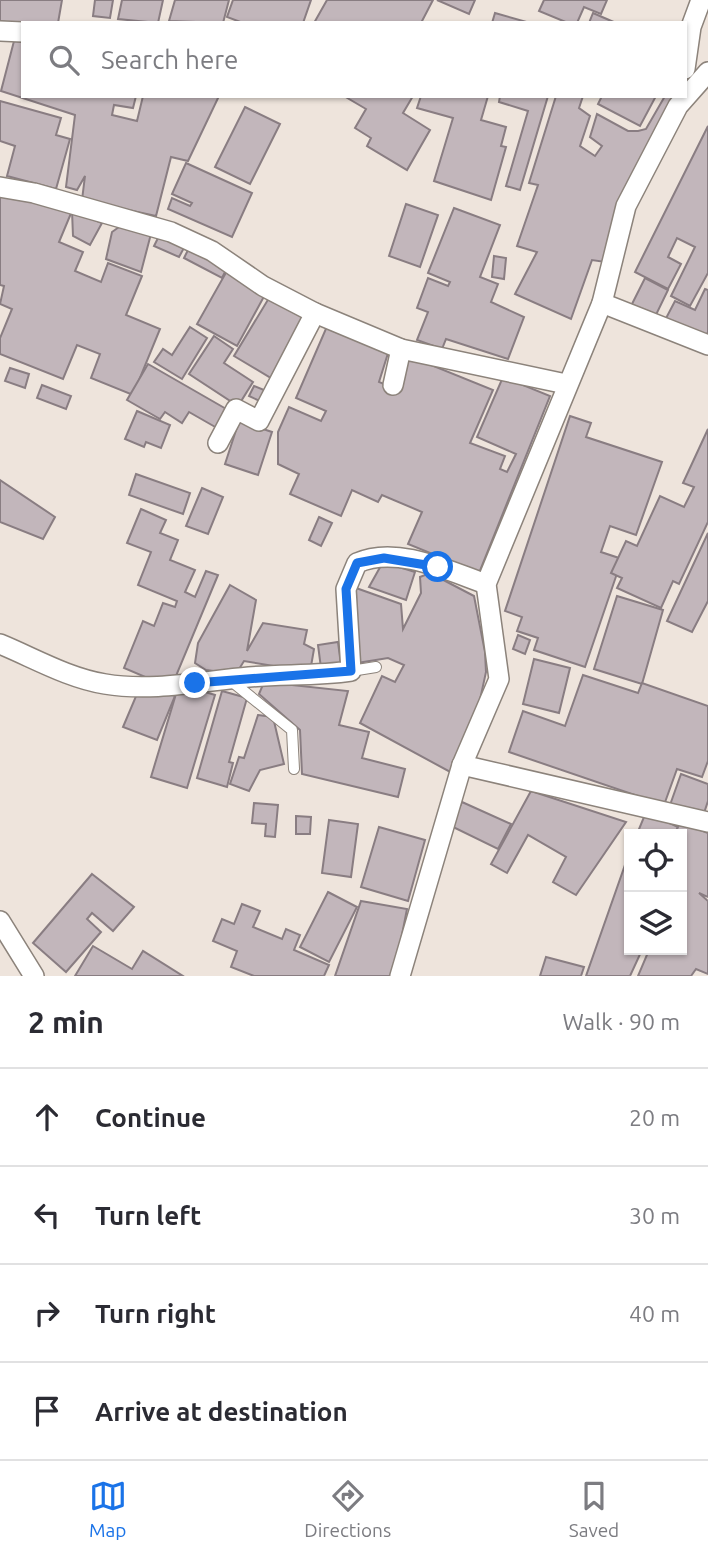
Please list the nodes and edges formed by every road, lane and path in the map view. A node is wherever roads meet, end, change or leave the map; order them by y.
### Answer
1 (701, 0) edge
2 (0, 31) edge
3 (21, 32) edge
4 (700, 79) edge
5 (687, 93) edge
6 (679, 101) edge
7 (0, 187) edge
8 (602, 303) junction
9 (315, 313) junction
10 (708, 345) edge
11 (401, 349) junction
12 (566, 384) junction
13 (393, 385) dead end
14 (218, 443) dead end
15 (486, 584) junction
16 (0, 645) edge
17 (376, 667) dead end
18 (351, 671) junction
19 (230, 679) junction
20 (462, 765) junction
21 (294, 769) dead end
22 (708, 822) edge
23 (0, 920) edge
24 (34, 976) edge
25 (400, 976) edge

1 - 4 street
2 - 3 street
4 - 5 street
6 - 8 street
7 - 9 street
8 - 10 street
8 - 12 street
9 - 11 street
9 - 14 street
11 - 12 street
11 - 13 street
12 - 15 street
15 - 18 street
15 - 20 street
16 - 19 street
17 - 18 lane
18 - 19 street
19 - 21 lane
20 - 22 street
20 - 25 street
23 - 24 street

